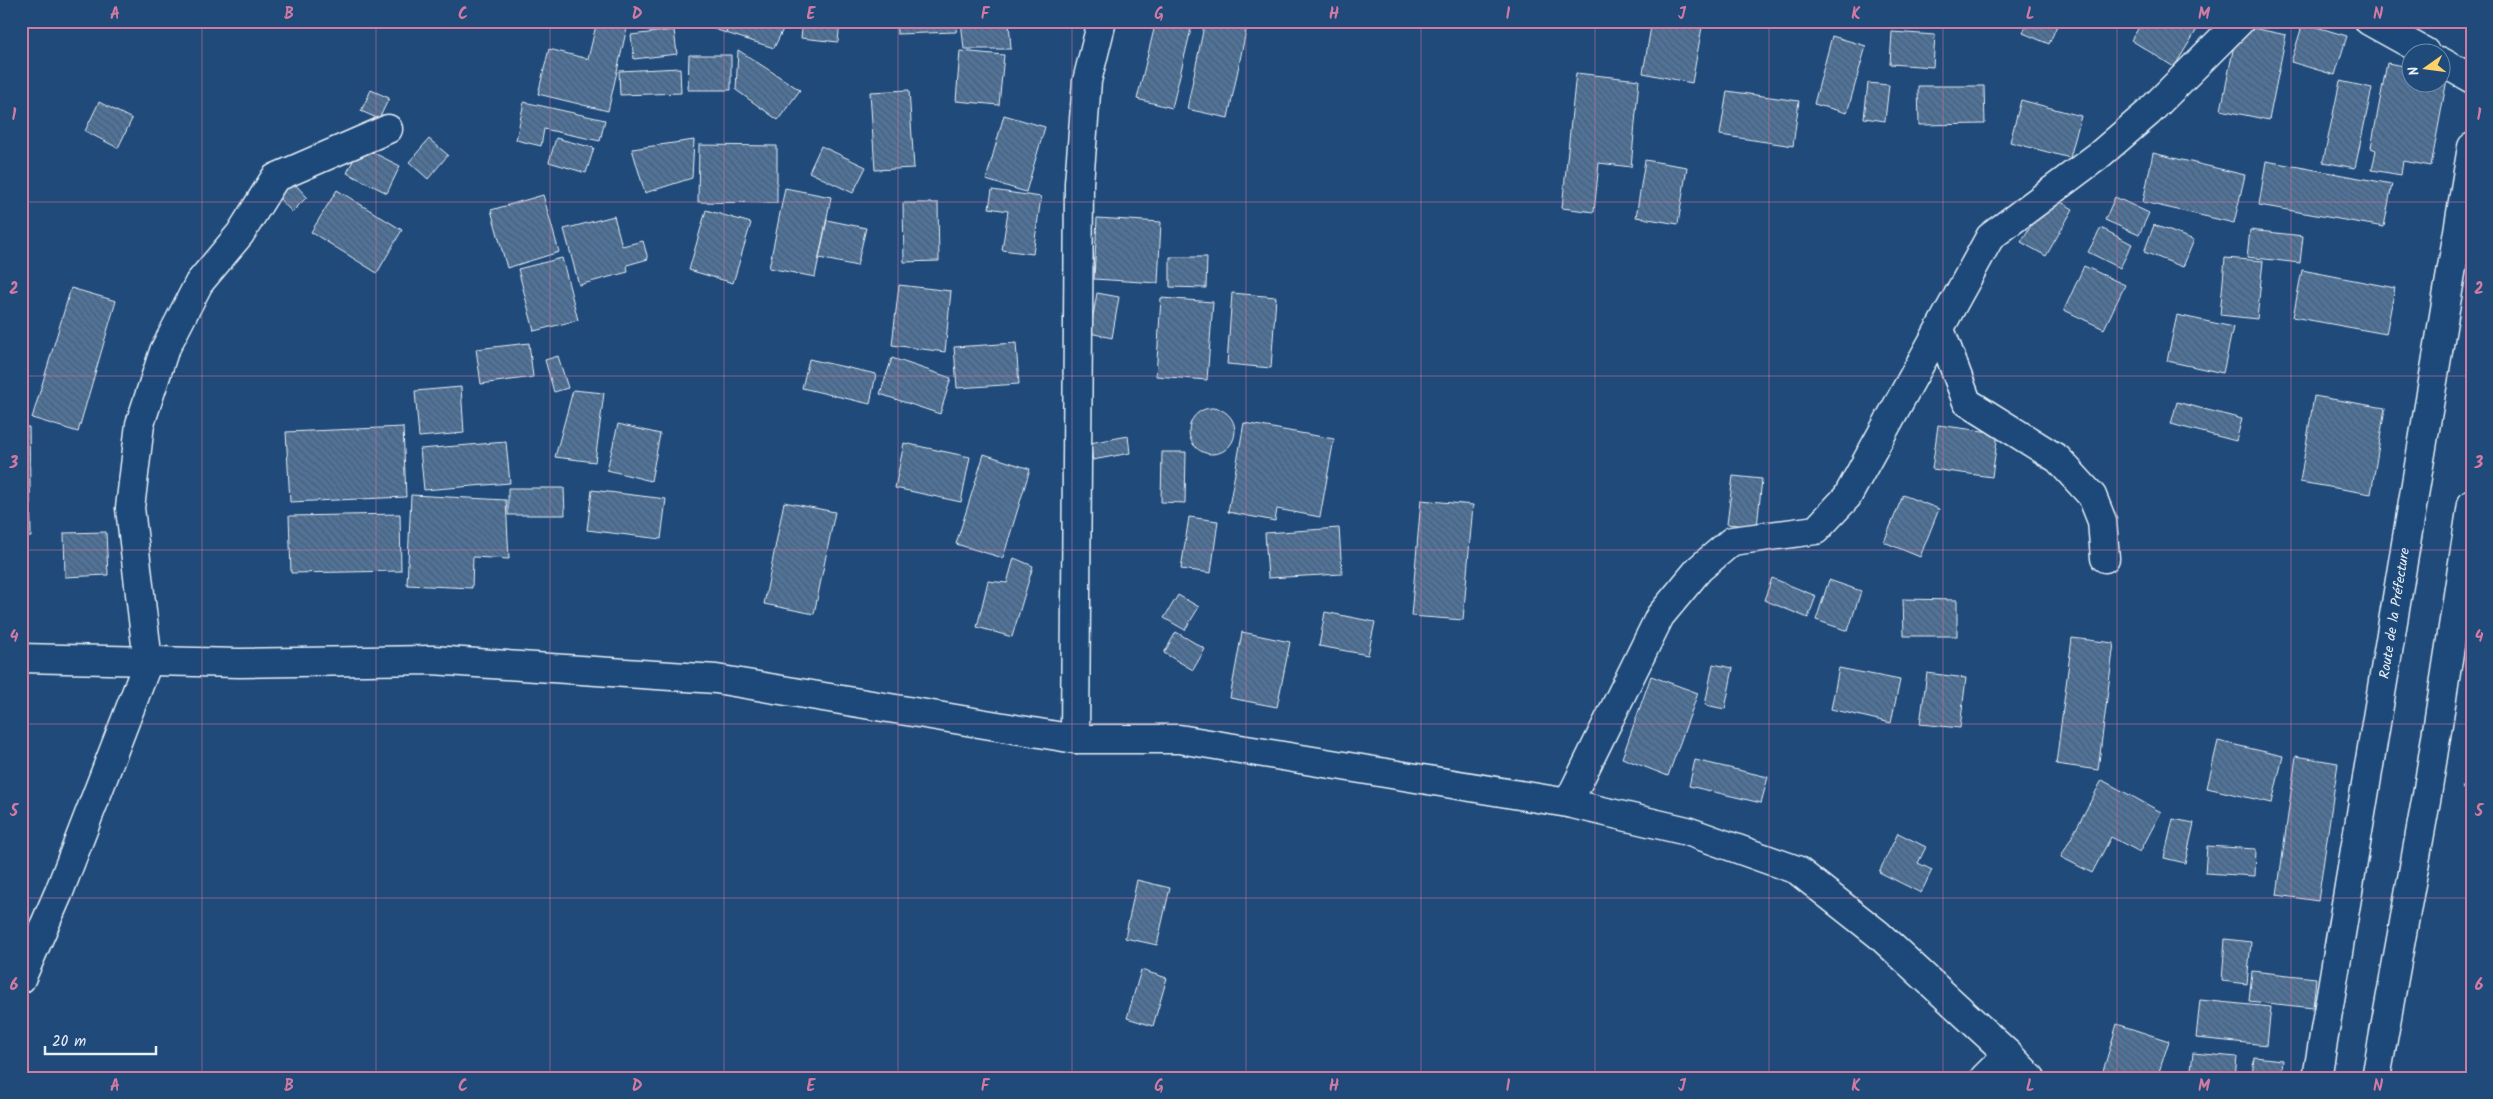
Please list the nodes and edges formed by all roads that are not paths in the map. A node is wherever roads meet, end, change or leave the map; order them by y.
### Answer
1 (1102, 21) edge
2 (2240, 21) edge
3 (2370, 21) edge
4 (2407, 42) edge
5 (2450, 67) edge
6 (2472, 79) edge
7 (388, 129) dead end
8 (2472, 147) edge
9 (1940, 329) junction
10 (2472, 504) edge
11 (2105, 558) dead end
12 (21, 658) edge
13 (148, 662) junction
14 (1075, 739) junction
15 (1568, 803) junction
16 (21, 979) edge
17 (2008, 1054) junction
18 (1984, 1078) edge
19 (2031, 1078) edge
20 (2317, 1078) edge
21 (2376, 1078) edge

1 - 14 street
2 - 9 street
3 - 4 street
5 - 6 street
7 - 13 street
8 - 20 street, Route de la Préfecture
9 - 11 street
9 - 15 street
10 - 21 street
12 - 13 street
13 - 14 street
13 - 16 street
14 - 15 street
15 - 17 street
17 - 18 street
17 - 19 street

